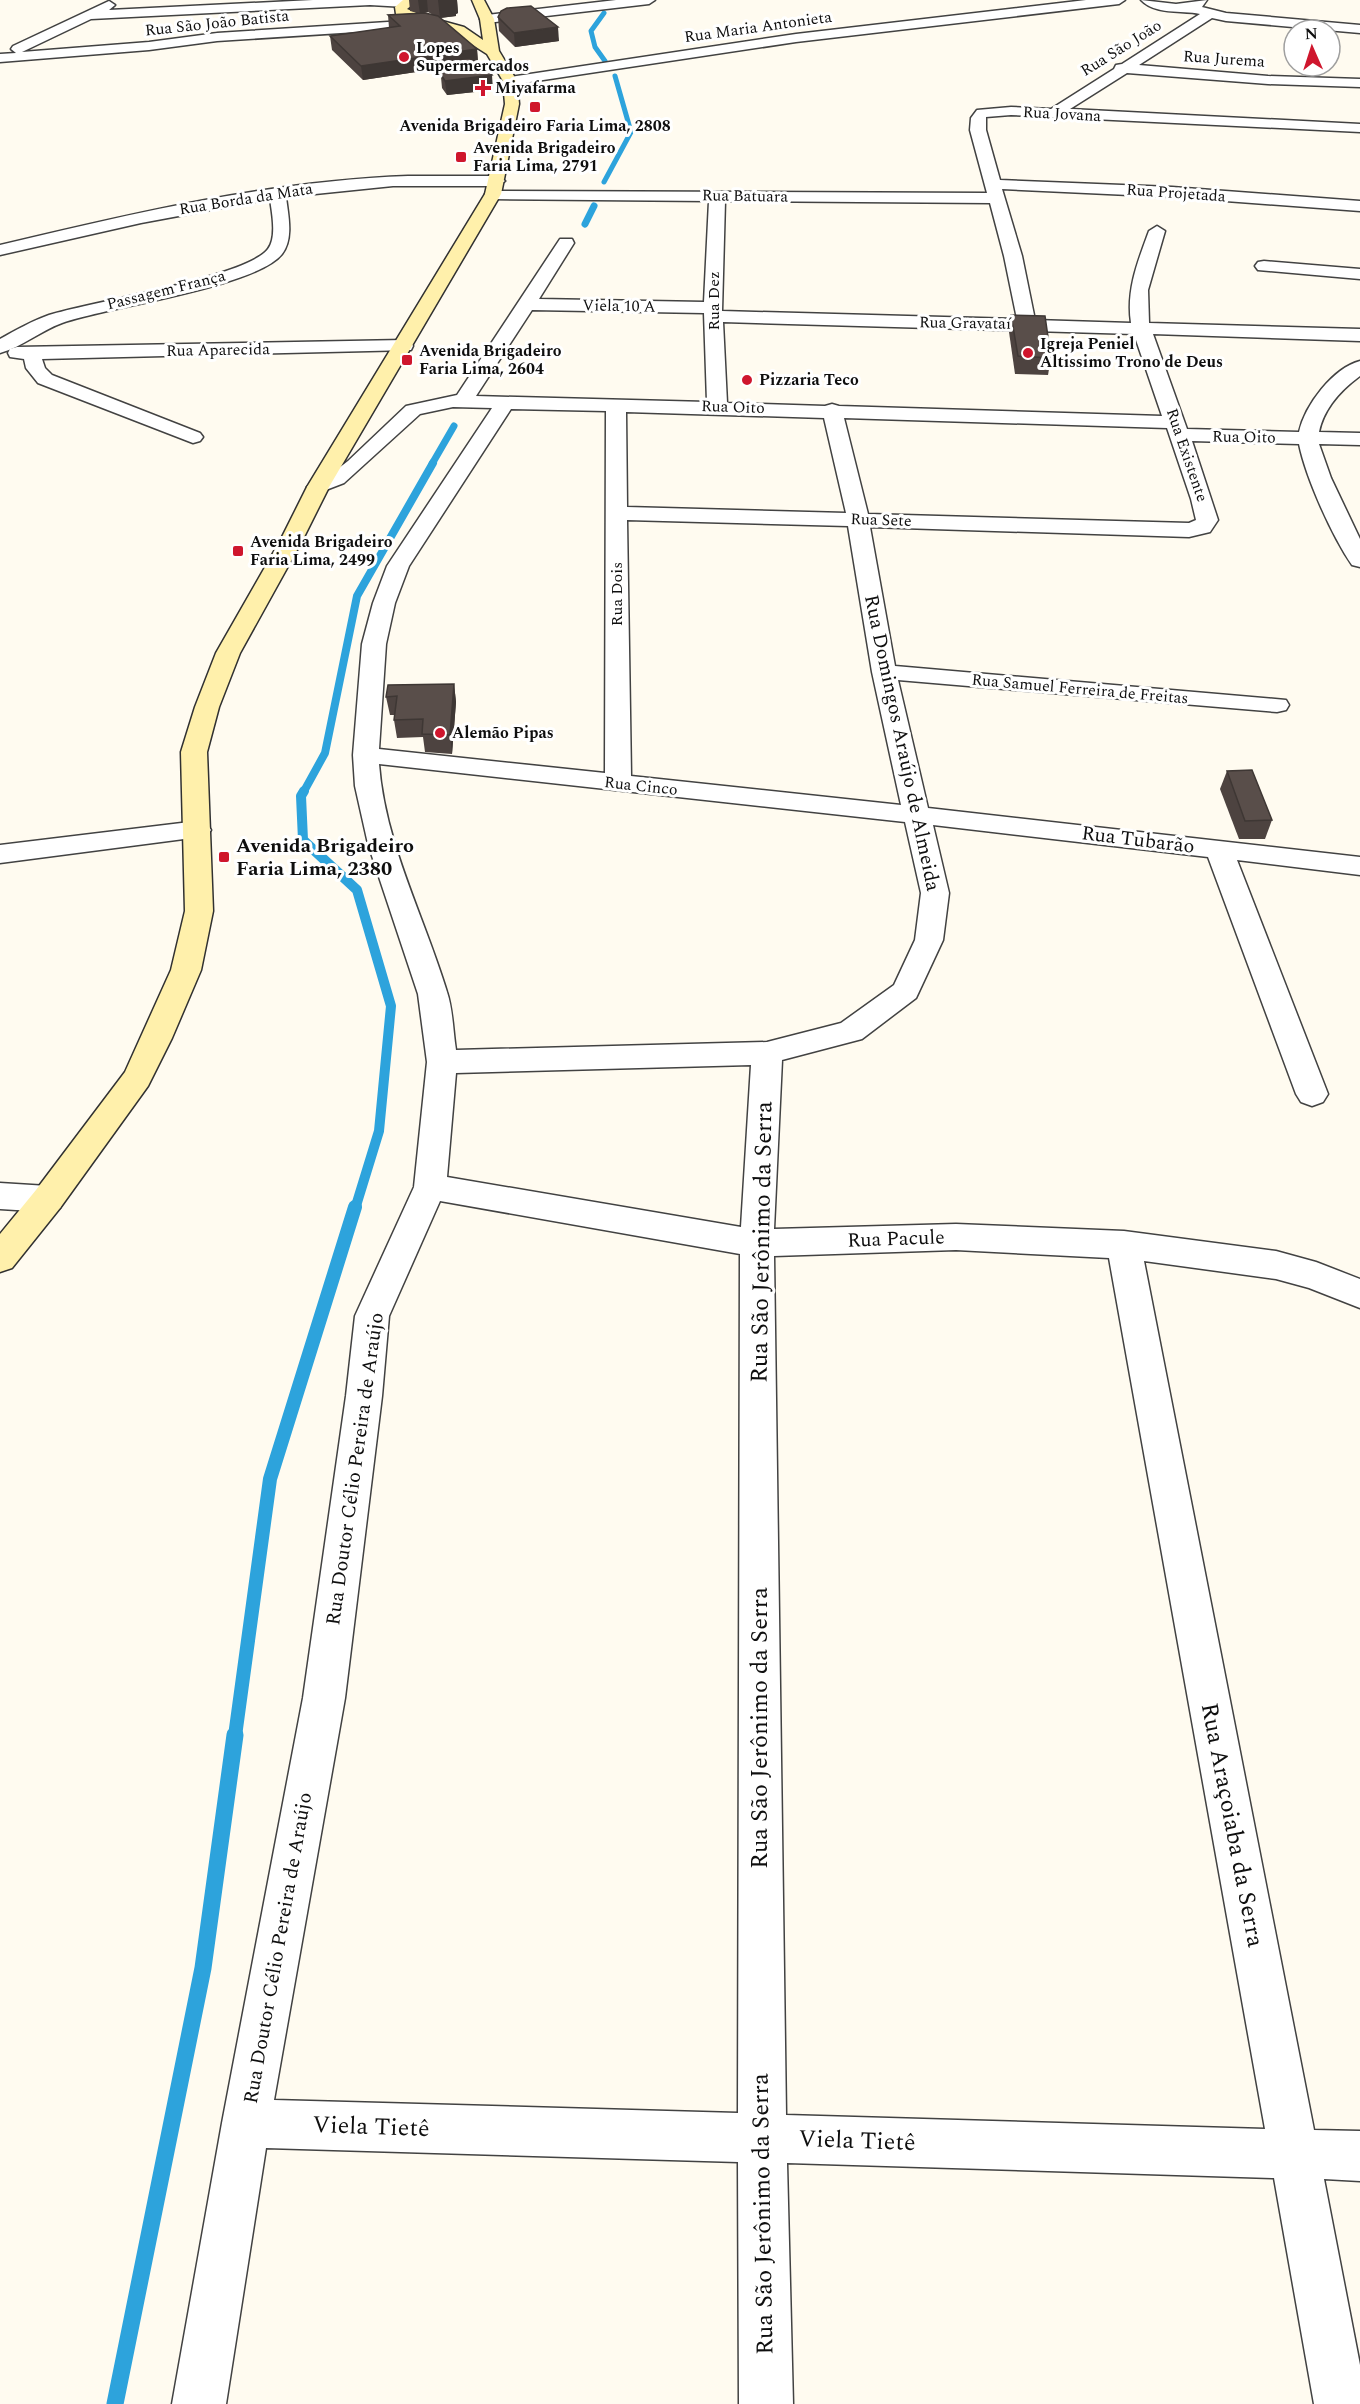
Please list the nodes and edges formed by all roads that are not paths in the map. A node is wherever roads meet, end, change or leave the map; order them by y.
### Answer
1 (118, 0) edge
2 (462, 0) edge
3 (649, 0) edge
4 (1119, 0) edge
5 (1147, 0) edge
6 (1201, 0) edge
7 (409, 1) edge
8 (1188, 7) junction
9 (483, 9) edge
10 (1209, 14) junction
11 (90, 15) junction
12 (438, 23) junction
13 (1360, 29) edge
14 (492, 51) junction
15 (0, 58) edge
16 (1121, 68) junction
17 (510, 81) junction
18 (1360, 83) edge
19 (1053, 114) junction
20 (1360, 128) edge
21 (495, 187) junction
22 (994, 191) junction
23 (278, 193) junction
24 (717, 195) junction
25 (1360, 206) edge
26 (1157, 231) dead end
27 (566, 243) dead end
28 (0, 250) edge
29 (1264, 266) dead end
30 (1360, 274) edge
31 (526, 304) junction
32 (713, 312) junction
33 (1026, 324) junction
34 (1141, 328) junction
35 (1360, 335) edge
36 (404, 346) junction
37 (0, 347) edge
38 (0, 352) edge
39 (33, 354) junction
40 (1360, 367) edge
41 (464, 400) junction
42 (506, 401) junction
43 (616, 404) junction
44 (717, 407) junction
45 (832, 410) junction
46 (1178, 429) junction
47 (193, 436) dead end
48 (1308, 438) junction
49 (1360, 439) edge
50 (318, 487) junction
51 (616, 513) junction
52 (858, 519) junction
53 (1145, 529) joint
54 (1360, 559) edge
55 (884, 672) junction
56 (1277, 705) dead end
57 (366, 755) junction
58 (618, 784) junction
59 (916, 816) junction
60 (198, 830) junction
61 (1219, 849) junction
62 (0, 854) edge
63 (1360, 866) edge
64 (767, 1053) junction
65 (442, 1062) junction
66 (1312, 1094) dead end
67 (430, 1187) junction
68 (0, 1196) edge
69 (48, 1199) junction
70 (757, 1243) junction
71 (1124, 1245) junction
72 (0, 1258) edge
73 (1360, 1294) edge
74 (246, 2123) junction
75 (762, 2138) junction
76 (1293, 2154) junction
77 (1360, 2156) edge
78 (199, 2404) edge
79 (766, 2404) edge
80 (1341, 2404) edge

1 - 11 street
2 - 9 main road
3 - 9 street
4 - 17 street, Rua Maria Antonieta
5 - 8 street
6 - 8 street
7 - 11 street
7 - 12 main road
8 - 10 street
9 - 12 main road
9 - 14 main road
10 - 13 street
10 - 16 street, Rua São João
11 - 15 street
12 - 14 main road
12 - 15 street, Rua São João Batista
14 - 17 main road
16 - 18 street, Rua Jurema
16 - 19 street, Rua São João
17 - 21 main road
19 - 20 street, Rua Jovana
19 - 22 street, Rua Jovana
21 - 23 street, Rua Borda da Mata
21 - 24 street, Rua Batuara
21 - 36 main road
22 - 24 street, Rua Batuara
22 - 25 street, Rua Projetada
22 - 33 street, Rua Jovana
23 - 28 street, Rua Borda da Mata
23 - 37 street, Passagem França
24 - 32 street, Rua Dez
26 - 34 street, Rua Existente
27 - 31 street
29 - 30 street
31 - 32 street, Viela 10 A
31 - 41 street
32 - 33 street, Rua Gravataí
32 - 44 street, Rua Dez
33 - 34 street, Rua Gravataí
34 - 35 street, Rua Gravataí
34 - 46 street, Rua Existente
36 - 39 street, Rua Aparecida
36 - 50 main road
38 - 39 street, Rua Aparecida
39 - 47 street
40 - 48 street
41 - 42 street, Rua Oito
41 - 50 street, Rua Oito
42 - 43 street, Rua Oito
42 - 57 street, Rua Doutor Célio Pereira de Araújo
43 - 44 street, Rua Oito
43 - 51 street, Rua Dois
44 - 45 street, Rua Oito
45 - 46 street, Rua Oito
45 - 52 street, Rua Domingos Araújo de Almeida
46 - 48 street, Rua Oito
46 - 53 street, Rua Existente
48 - 49 street, Rua Oito
48 - 54 street
50 - 60 main road
51 - 52 street, Rua Sete
51 - 58 street, Rua Dois
52 - 53 street, Rua Sete
52 - 55 street, Rua Domingos Araújo de Almeida
55 - 56 street, Rua Samuel Ferreira de Freitas
55 - 59 street, Rua Domingos Araújo de Almeida
57 - 58 street, Rua Cinco
57 - 65 street, Rua Doutor Célio Pereira de Araújo
58 - 59 street, Rua Cinco
59 - 61 street, Rua Tubarão
59 - 64 street, Rua Domingos Araújo de Almeida
60 - 62 street
60 - 69 main road
61 - 63 street, Rua Tubarão
61 - 66 street
64 - 65 street, Rua Domingos Araújo de Almeida
64 - 70 street, Rua São Jerônimo da Serra
65 - 67 street, Rua Doutor Célio Pereira de Araújo
67 - 70 street, Rua Pacule
67 - 74 street, Rua Doutor Célio Pereira de Araújo
68 - 69 street
69 - 72 main road
70 - 71 street, Rua Pacule
70 - 75 street, Rua São Jerônimo da Serra
71 - 73 street, Rua Pacule
71 - 76 street, Rua Araçoiaba da Serra
74 - 75 street, Viela Tietê
74 - 78 street, Rua Doutor Célio Pereira de Araújo
75 - 76 street, Viela Tietê
75 - 79 street, Rua São Jerônimo da Serra
76 - 77 street, Viela Tietê
76 - 80 street, Rua Araçoiaba da Serra

